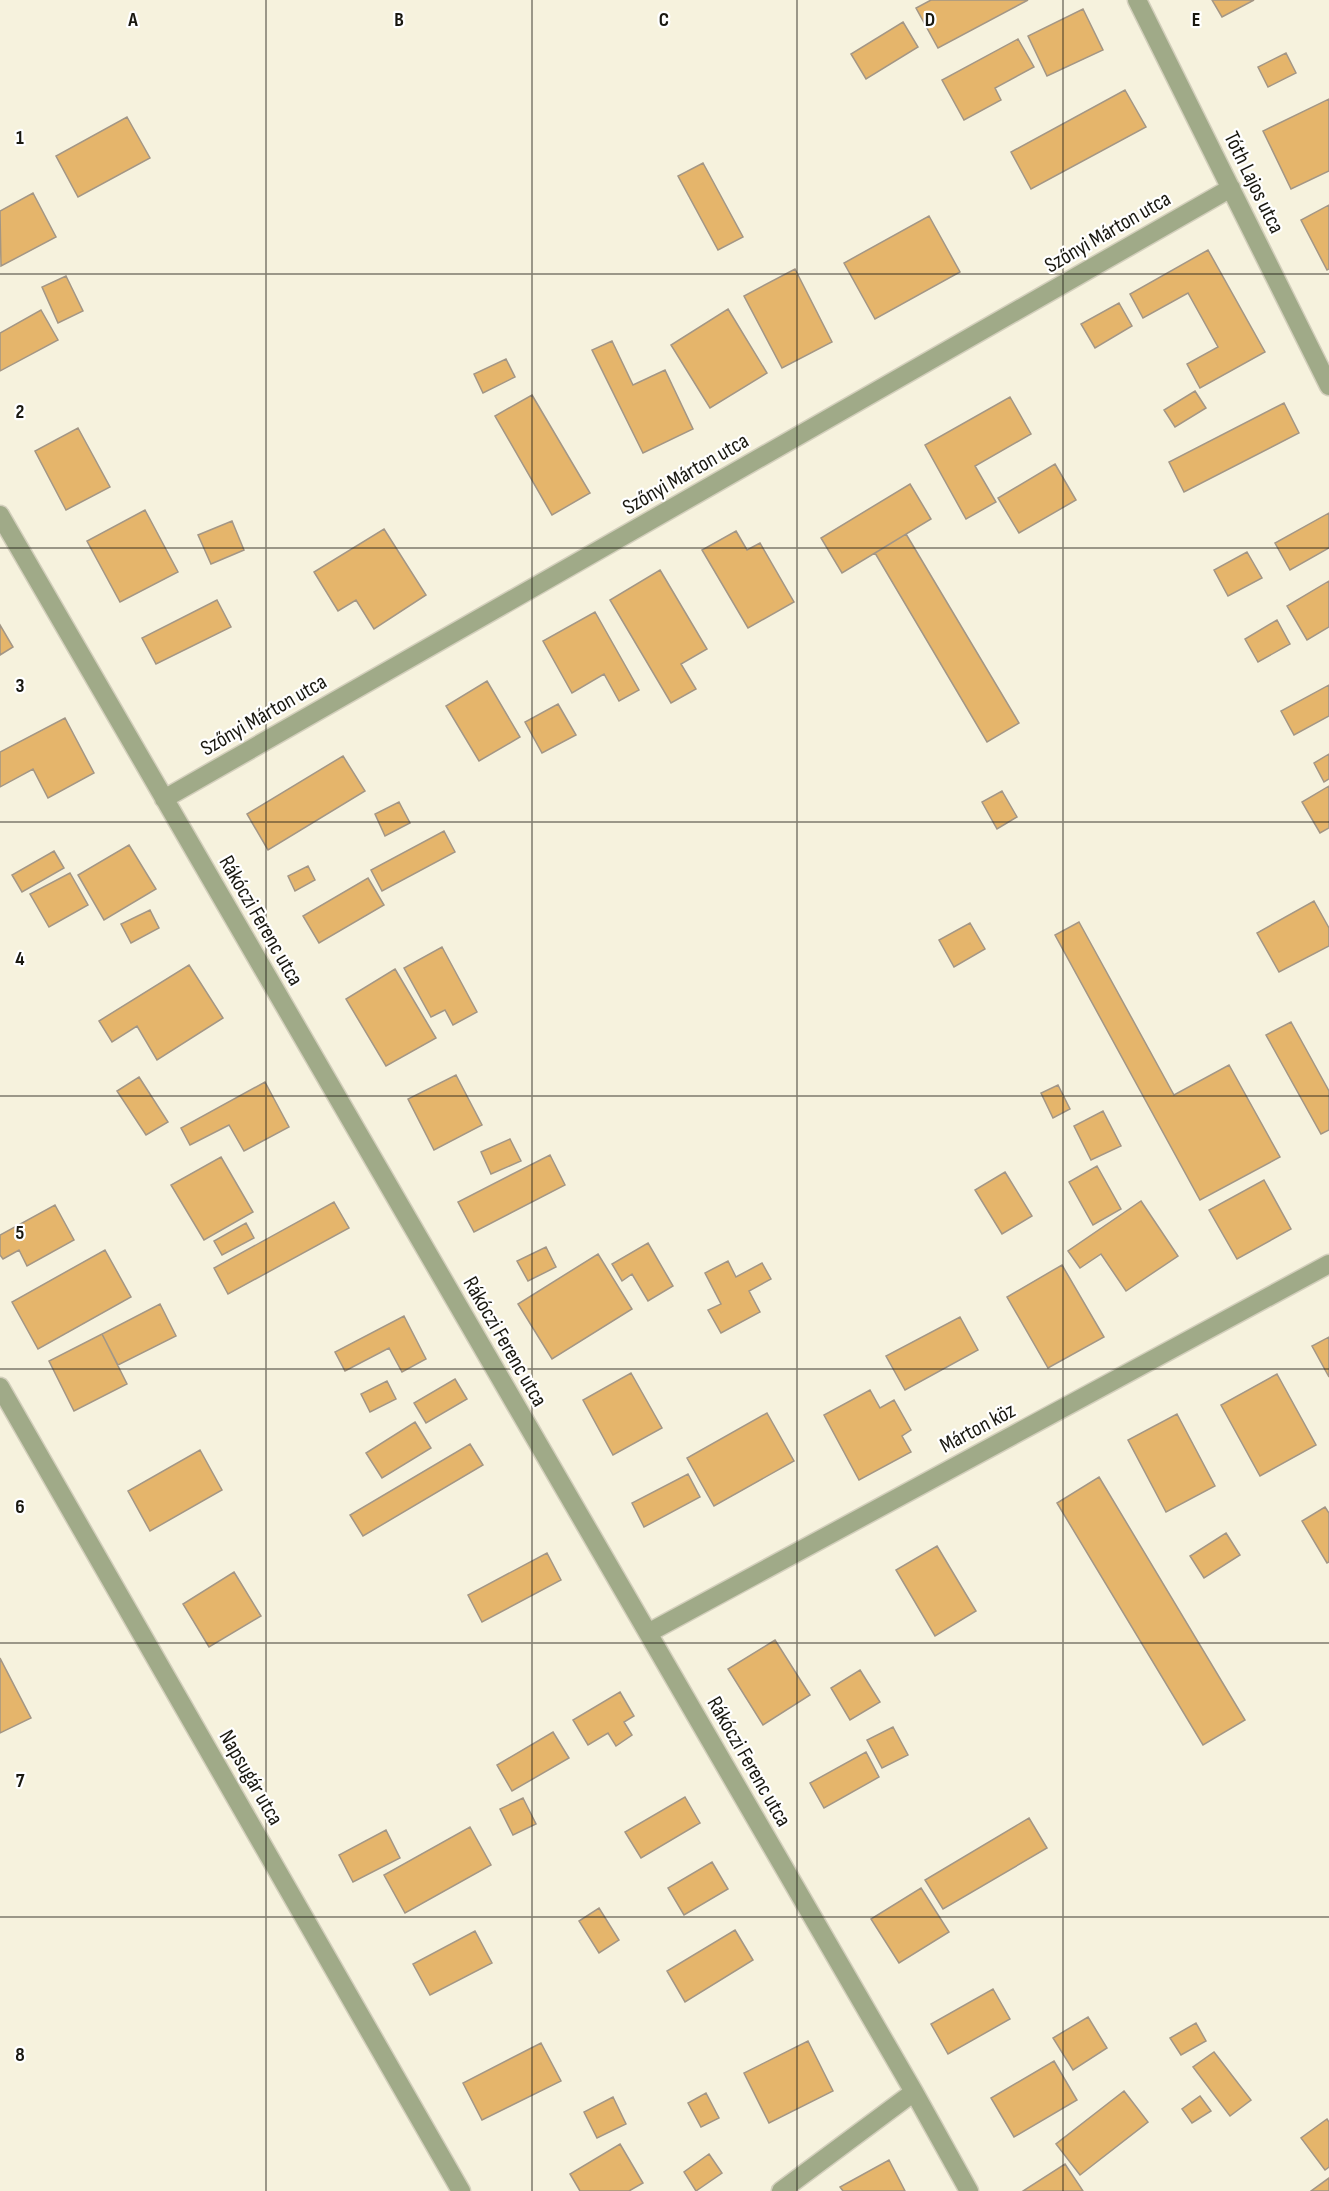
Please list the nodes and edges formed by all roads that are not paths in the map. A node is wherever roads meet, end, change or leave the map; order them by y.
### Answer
1 (1137, 0) edge
2 (1231, 188) junction
3 (1329, 386) edge
4 (0, 515) edge
5 (164, 799) junction
6 (1329, 1264) edge
7 (0, 1387) edge
8 (648, 1633) junction
9 (914, 2092) junction
10 (461, 2191) edge
11 (781, 2191) edge
12 (969, 2191) edge

1 - 2 street, Tóth Lajos utca
2 - 3 street, Tóth Lajos utca
2 - 5 street, Szőnyi Márton utca
4 - 5 street, Rákóczi Ferenc utca
5 - 8 street, Rákóczi Ferenc utca
6 - 8 street, Márton köz
7 - 10 street, Napsugár utca
8 - 9 street, Rákóczi Ferenc utca
9 - 11 street
9 - 12 street, Rákóczi Ferenc utca

